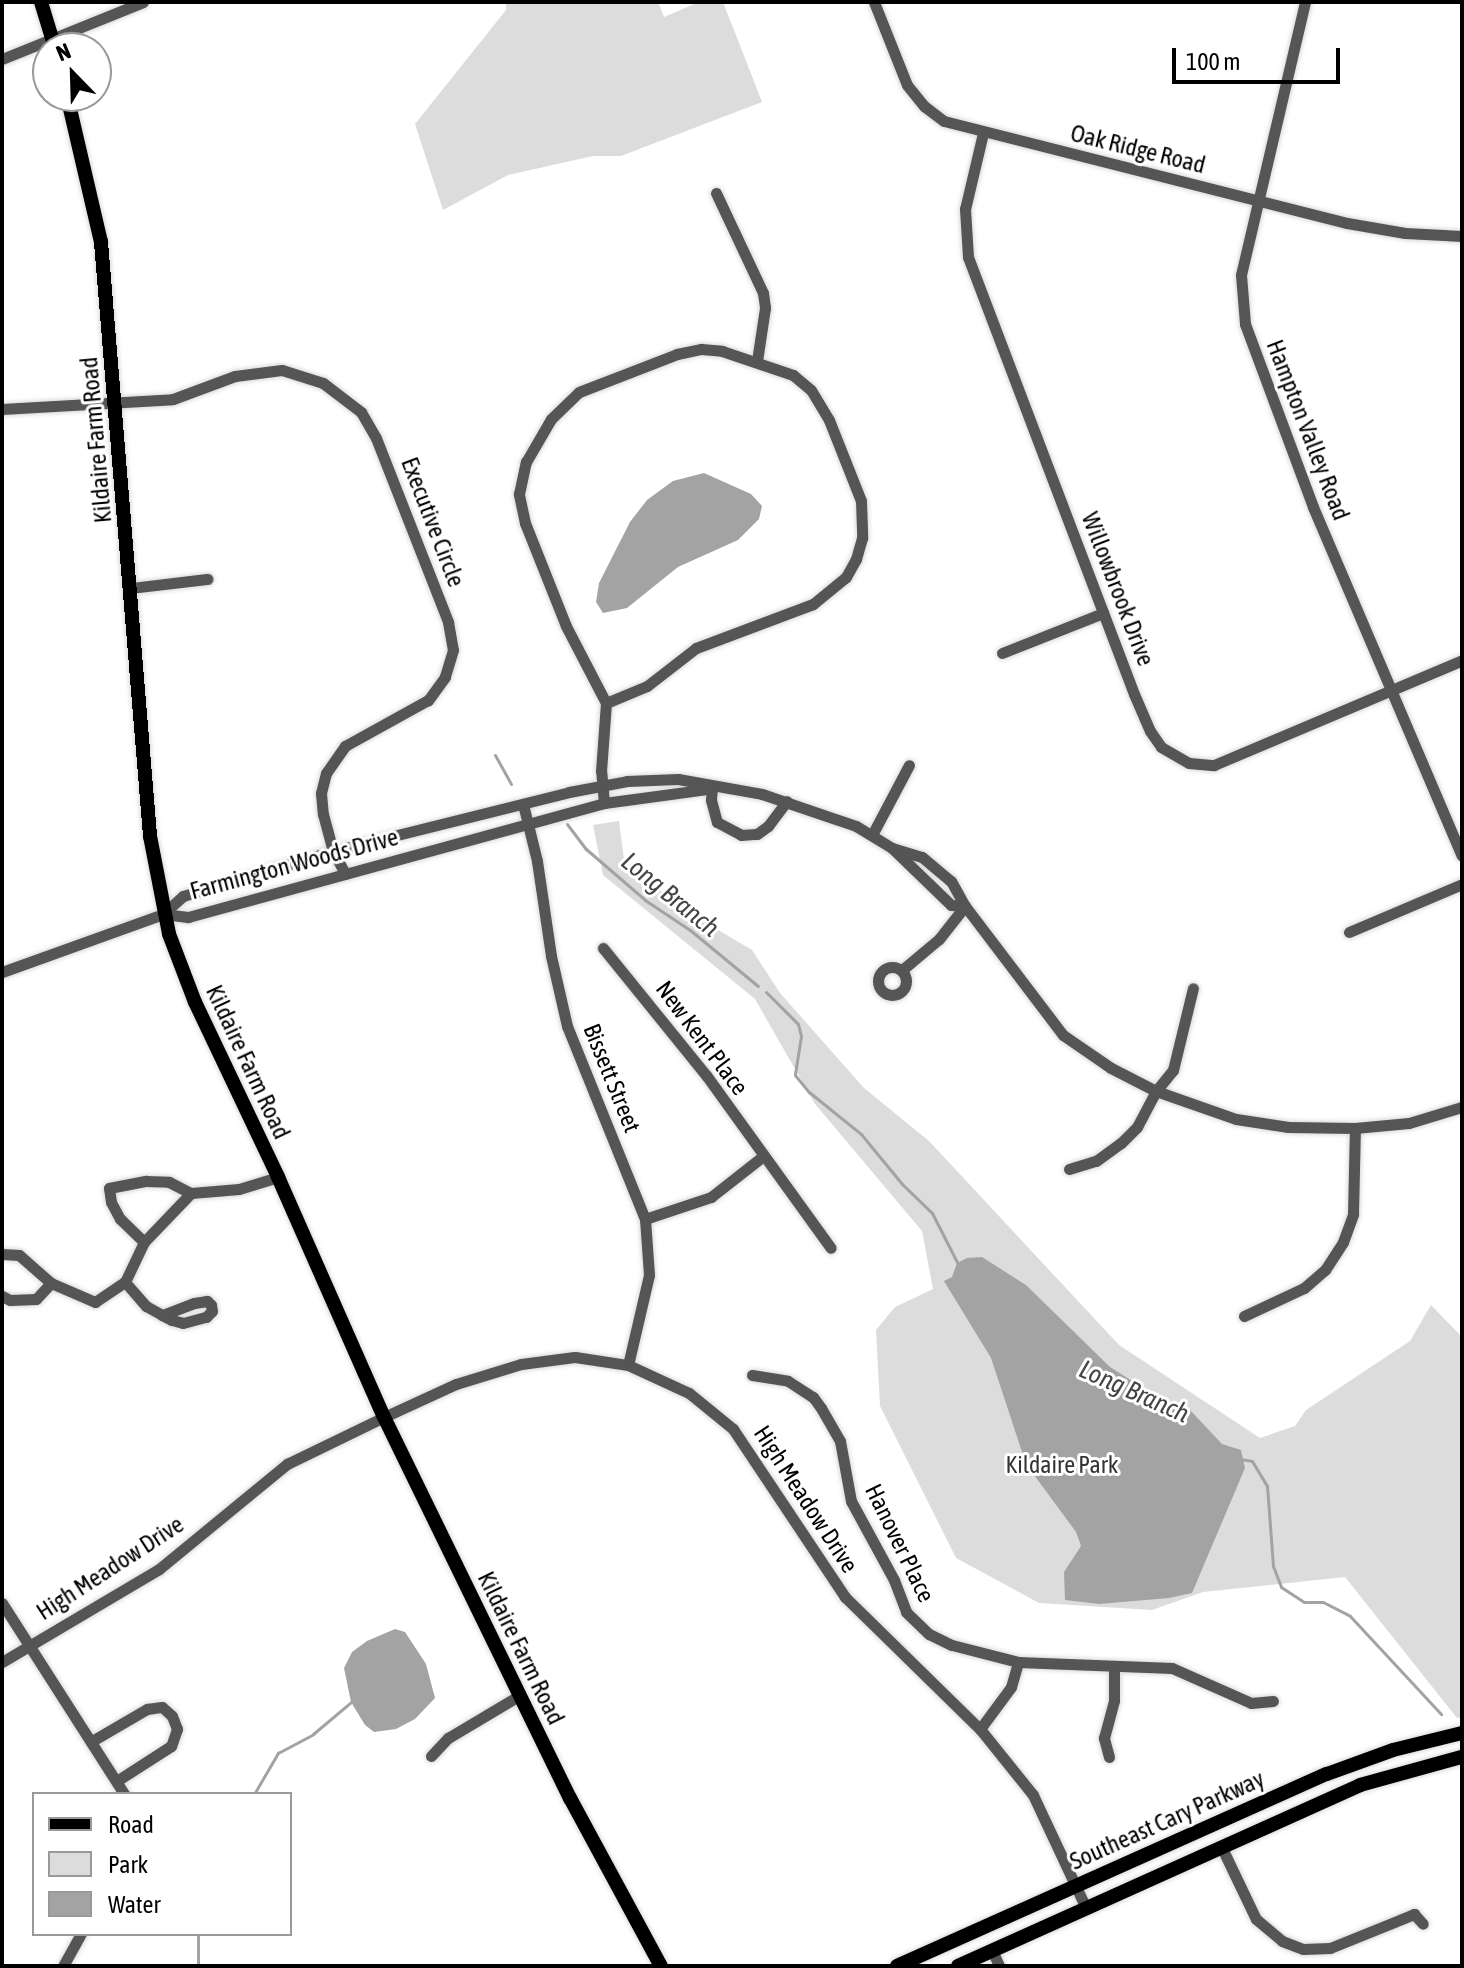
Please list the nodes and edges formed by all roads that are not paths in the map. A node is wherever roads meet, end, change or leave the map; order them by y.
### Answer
1 (41, 2) edge
2 (143, 2) edge
3 (874, 2) edge
4 (1305, 2) edge
5 (51, 32) edge
6 (78, 32) edge
7 (32, 50) edge
8 (2, 59) edge
9 (71, 112) edge
10 (983, 133) junction
11 (716, 193) dead end
12 (1257, 201) junction
13 (1462, 236) edge
14 (757, 361) junction
15 (115, 405) junction
16 (2, 409) edge
17 (207, 579) dead end
18 (131, 588) junction
19 (1103, 613) junction
20 (1002, 653) dead end
21 (1462, 660) edge
22 (1392, 690) junction
23 (606, 703) junction
24 (909, 765) dead end
25 (600, 785) junction
26 (712, 788) junction
27 (787, 801) junction
28 (604, 803) junction
29 (523, 804) junction
30 (529, 824) junction
31 (872, 835) junction
32 (892, 848) junction
33 (333, 851) junction
34 (1462, 856) edge
35 (345, 874) junction
36 (1462, 884) edge
37 (965, 906) junction
38 (163, 914) junction
39 (1349, 932) dead end
40 (603, 948) dead end
41 (902, 970) dead end
42 (2, 972) edge
43 (1193, 988) dead end
44 (1156, 1091) junction
45 (1462, 1107) edge
46 (1355, 1128) junction
47 (762, 1157) junction
48 (1069, 1169) dead end
49 (278, 1177) junction
50 (191, 1193) junction
51 (645, 1219) junction
52 (144, 1242) junction
53 (831, 1248) dead end
54 (2, 1254) edge
55 (125, 1282) junction
56 (51, 1283) junction
57 (2, 1296) edge
58 (162, 1315) dead end
59 (1244, 1316) dead end
60 (628, 1365) junction
61 (752, 1375) dead end
62 (384, 1417) junction
63 (2, 1603) edge
64 (29, 1646) junction
65 (2, 1662) edge
66 (1018, 1662) junction
67 (1114, 1668) junction
68 (520, 1695) junction
69 (1273, 1701) dead end
70 (980, 1729) junction
71 (1462, 1733) edge
72 (92, 1741) junction
73 (431, 1756) dead end
74 (1109, 1757) dead end
75 (1462, 1757) edge
76 (118, 1780) junction
77 (123, 1792) edge
78 (1221, 1846) junction
79 (1075, 1885) junction
80 (1086, 1908) junction
81 (1423, 1924) dead end
82 (80, 1936) edge
83 (992, 1950) junction
84 (63, 1966) edge
85 (661, 1966) edge
86 (897, 1966) edge
87 (958, 1966) edge
88 (999, 1966) edge

1 - 5 main road
2 - 6 street
3 - 10 street, Oak Ridge Road
4 - 12 street, Hampton Valley Road
7 - 8 street
9 - 15 main road, Kildaire Farm Road
10 - 12 street, Oak Ridge Road
10 - 19 street, Willowbrook Drive
11 - 14 street
12 - 13 street, Oak Ridge Road
12 - 22 street, Hampton Valley Road
14 - 23 street
14 - 23 street
15 - 16 street, Executive Circle
15 - 18 main road, Kildaire Farm Road
15 - 33 street, Executive Circle
17 - 18 street
18 - 38 main road, Kildaire Farm Road
19 - 20 street
19 - 22 street, Willowbrook Drive
21 - 22 street, Willowbrook Drive
22 - 34 street, Hampton Valley Road
23 - 25 street
24 - 31 street
25 - 26 street, Farmington Woods Drive
25 - 28 street
25 - 29 street, Farmington Woods Drive
26 - 27 street, Farmington Woods Drive
26 - 27 street
26 - 28 street, Farmington Woods Drive
27 - 31 street, Farmington Woods Drive
28 - 30 street, Farmington Woods Drive
29 - 30 street, Bissett Street
29 - 33 street, Farmington Woods Drive
30 - 35 street, Farmington Woods Drive
30 - 51 street, Bissett Street
31 - 32 street, Farmington Woods Drive
32 - 37 street, Farmington Woods Drive
32 - 37 street, Farmington Woods Drive
33 - 35 street, Executive Circle
33 - 38 street, Farmington Woods Drive
35 - 38 street, Farmington Woods Drive
36 - 39 street
37 - 41 street
37 - 44 street, Farmington Woods Drive
38 - 42 street
38 - 49 main road, Kildaire Farm Road
40 - 47 street, New Kent Place
43 - 44 street
44 - 46 street, Farmington Woods Drive
44 - 48 street
45 - 46 street, Farmington Woods Drive
46 - 59 street
47 - 51 street
47 - 53 street, New Kent Place
49 - 50 street
49 - 62 main road, Kildaire Farm Road
50 - 52 street
50 - 52 street
51 - 60 street, Bissett Street
52 - 55 street
54 - 56 street
55 - 56 street
55 - 58 street
56 - 57 street
60 - 62 street, High Meadow Drive
60 - 70 street, High Meadow Drive
61 - 66 street, Hanover Place
62 - 64 street, High Meadow Drive
62 - 68 main road, Kildaire Farm Road
63 - 64 street
64 - 65 street, High Meadow Drive
64 - 72 street
66 - 67 street, Hanover Place
66 - 70 street
67 - 69 street, Hanover Place
67 - 74 street
68 - 73 street
68 - 85 main road, Kildaire Farm Road
70 - 79 street, High Meadow Drive
71 - 79 main road, Southeast Cary Parkway
72 - 76 street
72 - 76 street
75 - 78 main road, Southeast Cary Parkway
76 - 77 street
78 - 80 main road, Southeast Cary Parkway
78 - 81 street
79 - 80 street, High Meadow Drive
79 - 86 main road, Southeast Cary Parkway
80 - 83 main road, Southeast Cary Parkway
82 - 84 street
83 - 87 main road, Southeast Cary Parkway
83 - 88 street

